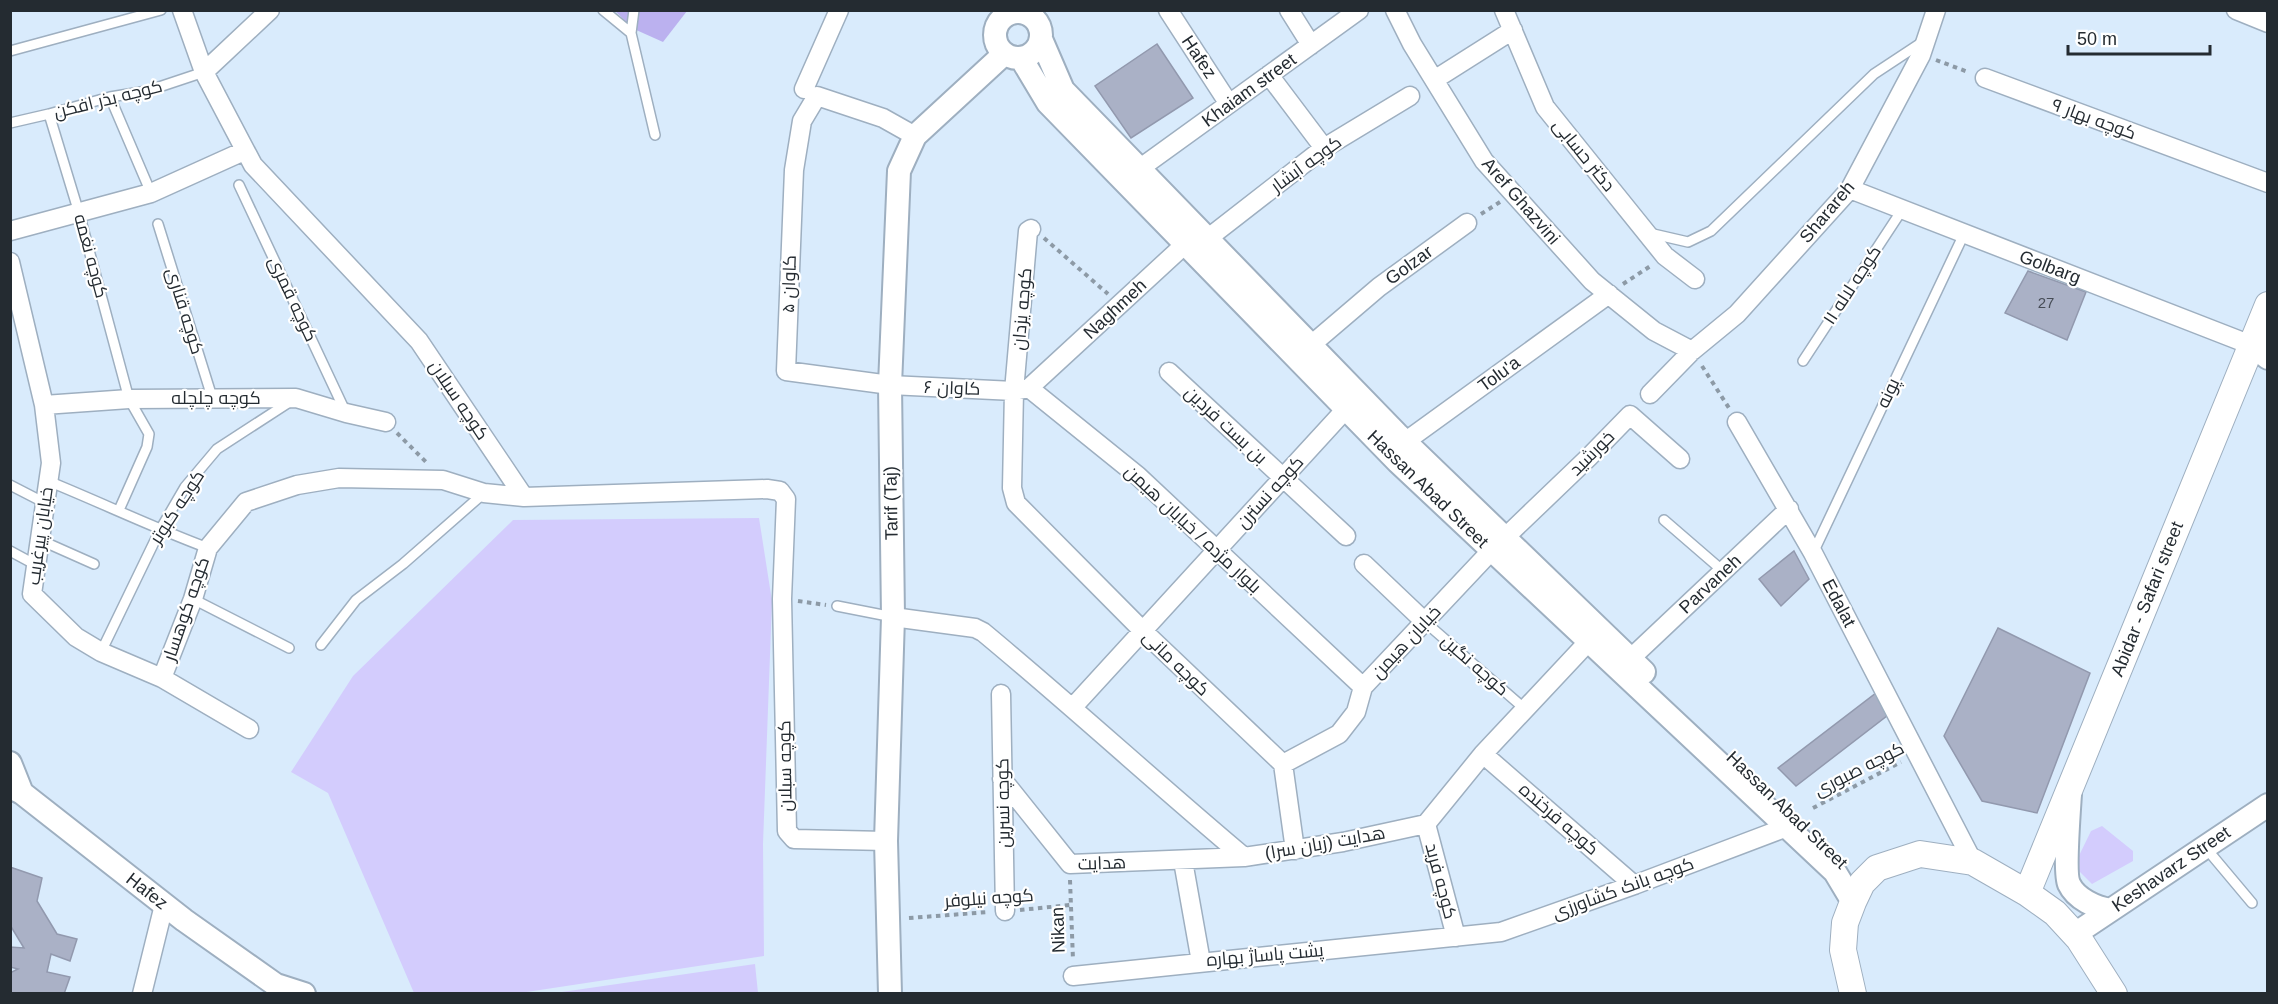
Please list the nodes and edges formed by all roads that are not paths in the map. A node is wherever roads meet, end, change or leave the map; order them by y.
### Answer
1 (161, 10) edge
2 (182, 10) edge
3 (270, 10) edge
4 (603, 10) edge
5 (634, 10) edge
6 (838, 10) edge
7 (1168, 10) edge
8 (1289, 10) edge
9 (1359, 10) edge
10 (1395, 10) edge
11 (1936, 10) edge
12 (2236, 10) edge
13 (1002, 14) edge
14 (1030, 14) edge
15 (1507, 16) edge
16 (2268, 23) edge
17 (631, 33) junction
18 (1041, 39) junction
19 (1311, 45) junction
20 (1924, 47) junction
21 (10, 51) edge
22 (1012, 56) junction
23 (204, 72) junction
24 (1269, 75) junction
25 (1985, 78) road end
26 (1434, 80) junction
27 (810, 92) junction
28 (1410, 96) dead end
29 (110, 97) junction
30 (1229, 104) junction
31 (49, 114) junction
32 (10, 123) edge
33 (655, 135) dead end
34 (915, 136) junction
35 (1324, 148) junction
36 (244, 151) junction
37 (1139, 169) junction
38 (2268, 183) edge
39 (239, 185) dead end
40 (1850, 189) junction
41 (151, 193) junction
42 (1902, 210) junction
43 (79, 213) junction
44 (1467, 223) road end
45 (158, 224) dead end
46 (1031, 229) road end
47 (10, 231) edge
48 (1647, 233) junction
49 (1964, 234) junction
50 (1197, 238) junction
51 (10, 262) edge
52 (1695, 279) dead end
53 (1609, 294) junction
54 (2268, 304) edge
55 (1311, 345) junction
56 (1692, 351) junction
57 (2259, 352) edge
58 (1803, 361) dead end
59 (1169, 372) dead end
60 (890, 386) junction
61 (1022, 389) junction
62 (1650, 394) dead end
63 (212, 398) junction
64 (296, 398) junction
65 (129, 399) junction
66 (44, 405) junction
67 (1345, 410) junction
68 (346, 413) junction
69 (386, 422) road end
70 (1737, 422) road end
71 (1397, 447) junction
72 (1680, 459) dead end
73 (1283, 477) junction
74 (48, 481) junction
75 (10, 485) edge
76 (484, 493) junction
77 (1014, 495) joint
78 (524, 497) junction
79 (45, 503) junction
80 (1789, 509) junction
81 (119, 510) junction
82 (1664, 520) dead end
83 (159, 530) junction
84 (1346, 536) dead end
85 (40, 540) junction
86 (1498, 544) junction
87 (208, 548) junction
88 (1217, 550) junction
89 (10, 551) edge
90 (1813, 553) junction
91 (94, 564) dead end
92 (1364, 564) dead end
93 (36, 565) junction
94 (1723, 571) junction
95 (193, 599) junction
96 (837, 606) road end
97 (893, 617) junction
98 (1425, 622) junction
99 (1143, 631) junction
100 (1593, 634) junction
101 (321, 645) dead end
102 (289, 648) dead end
103 (101, 652) junction
104 (1630, 659) junction
105 (162, 678) junction
106 (1363, 687) junction
107 (1001, 694) dead end
108 (1073, 707) junction
109 (1525, 709) junction
110 (249, 729) dead end
111 (1483, 754) junction
112 (10, 763) edge
113 (1282, 764) junction
114 (1002, 779) junction
115 (2070, 787) junction
116 (16, 790) edge
117 (2268, 805) edge
118 (1426, 824) junction
119 (1787, 827) junction
120 (886, 841) junction
121 (2205, 847) junction
122 (1295, 850) junction
123 (1244, 857) junction
124 (1183, 861) junction
125 (1973, 862) junction
126 (1634, 885) junction
127 (2027, 892) junction
128 (1858, 893) junction
129 (2252, 903) dead end
130 (164, 905) junction
131 (2111, 910) junction
132 (1005, 911) road end
133 (2075, 934) junction
134 (1456, 937) junction
135 (1201, 962) junction
136 (1073, 976) road end
137 (278, 989) edge
138 (142, 993) edge
139 (304, 993) edge
140 (890, 993) edge
141 (1853, 993) edge
142 (2114, 993) edge

1 - 21 lane
2 - 23 street, کوچه سبلان
3 - 23 street
4 - 17 lane
5 - 17 lane
6 - 27 street
7 - 30 street, Hafez
8 - 19 street
9 - 19 street, Khaiam street
10 - 26 street, Aref Ghazvini
11 - 20 street, Sharareh
12 - 16 street
13 - 14 street
13 - 22 street
14 - 18 street
15 - 26 street
15 - 48 street, دکتر حسابی
17 - 33 lane
18 - 22 street
18 - 37 street, Hassan Abad Street
19 - 24 street, Khaiam street
20 - 40 street, Sharareh
20 - 48 lane
22 - 34 street, Tarif (Taj)
22 - 50 street, Hassan Abad Street
23 - 29 lane, کوچه بذر افکن
23 - 36 street, کوچه سبلان
24 - 30 street, Khaiam street
24 - 35 street
25 - 38 street, کوچه بهار ۹
26 - 53 street, Aref Ghazvini
27 - 34 street
27 - 60 street, کاوان ۵
28 - 35 street, کوچه آبشار
29 - 31 lane, کوچه بذر افکن
29 - 41 lane
30 - 37 street, Khaiam street
31 - 32 lane, کوچه بذر افکن
31 - 43 lane, کوچه نغمه
34 - 60 street, Tarif (Taj)
35 - 50 street, کوچه آبشار
36 - 41 street
36 - 78 street, کوچه سبلان
37 - 50 street, Hassan Abad Street
39 - 68 lane, کوچه قمری
40 - 42 street, Golbarg
40 - 56 street, Sharareh
41 - 43 street
42 - 49 street, Golbarg
42 - 58 lane, کوچه لاله ۱۱
43 - 47 street
43 - 65 lane, کوچه نغمه
44 - 55 street, Golzar
45 - 63 lane, کوچه قناری
46 - 61 street, کوچه یزدان
48 - 52 street, دکتر حسابی
49 - 57 street, Golbarg
49 - 90 lane, پونه
50 - 55 street, Hassan Abad Street
50 - 61 street, Naghmeh
50 - 67 street, Hassan Abad Street
51 - 66 street, خیابان پیرغریب
53 - 56 street, Aref Ghazvini
53 - 71 street, Tolu'a
54 - 57 main road, Abidar - Safari street
55 - 71 street, Hassan Abad Street
56 - 62 street, Sharareh
57 - 115 main road, Abidar - Safari street
59 - 73 street, بن بست فردین
60 - 61 street, کاوان ۶
60 - 97 street, Tarif (Taj)
61 - 77 street, کوچه یزدان
61 - 88 street, بلوار مژده / خیابان هیمن
63 - 64 street, کوچه چلچله
63 - 65 street, کوچه چلچله
64 - 68 street, کوچه چلچله
64 - 83 lane, کوچه کبوتر
65 - 66 street, کوچه چلچله
65 - 81 lane, کوچه نغمه
66 - 74 street, خیابان پیرغریب
67 - 71 street, Hassan Abad Street
67 - 73 street, کوچه نسترن
68 - 69 street, کوچه چلچله
70 - 80 street, Edalat
71 - 86 street, Hassan Abad Street
72 - 86 street, خورشید
73 - 84 street, بن بست فردین
73 - 88 street, کوچه نسترن
74 - 79 street, خیابان پیرغریب
74 - 81 lane
75 - 79 lane
76 - 78 street
76 - 87 street, کوچه کوهسار
76 - 101 lane
77 - 99 street, کوچه مانی
78 - 120 street, کوچه سبلان
79 - 85 street, خیابان پیرغریب
80 - 90 street, Edalat
80 - 94 street, Parvaneh
81 - 83 lane
82 - 94 lane
83 - 87 lane
83 - 103 lane, کوچه کبوتر
85 - 91 lane
85 - 93 street, خیابان پیرغریب
86 - 98 street, خیابان هیمن
86 - 100 street, Hassan Abad Street
87 - 95 street, کوچه کوهسار
88 - 99 street, کوچه نسترن
88 - 106 street, بلوار مژده / خیابان هیمن
89 - 93 lane
90 - 125 street, Edalat
92 - 98 street
93 - 103 street, خیابان پیرغریب
94 - 104 street, Parvaneh
95 - 102 lane
95 - 105 street, کوچه کوهسار
96 - 97 lane
97 - 108 street, هدایت (زبان سرا)
97 - 120 street, Tarif (Taj)
98 - 106 street, خیابان هیمن
98 - 109 lane, کوچه نگین
99 - 108 street, کوچه نسترن
99 - 113 street, کوچه مانی
100 - 104 street, Hassan Abad Street
100 - 109 street
100 - 119 street, Hassan Abad Street
103 - 105 street, خیابان پیرغریب
104 - 128 street, Hassan Abad Street
105 - 110 street, خیابان پیرغریب
106 - 113 street, خیابان هیمن
107 - 114 street, کوچه نسرین
108 - 123 street, هدایت (زبان سرا)
109 - 111 street
111 - 118 street
111 - 126 street, کوچه فرخنده
112 - 116 street
113 - 122 street
114 - 124 street, هدایت
114 - 132 street, کوچه نسرین
115 - 127 main road, Abidar - Safari street
115 - 131 street
116 - 130 street, Hafez
117 - 121 street, Keshavarz Street
118 - 122 street, هدایت (زبان سرا)
118 - 134 street, کوچه فرید
119 - 126 street, کوچه بانک کشاورزی
119 - 128 street, Hassan Abad Street
120 - 140 street, Tarif (Taj)
121 - 129 lane
121 - 131 street, Keshavarz Street
122 - 123 street, هدایت (زبان سرا)
123 - 124 street, هدایت
124 - 135 street
125 - 127 main road
125 - 128 main road
126 - 134 street, کوچه بانک کشاورزی
127 - 133 main road
128 - 141 main road
130 - 137 street, Hafez
130 - 138 street
131 - 133 street, Keshavarz Street
133 - 142 main road
134 - 135 street, پشت پاساژ بهاره
135 - 136 street, پشت پاساژ بهاره
137 - 139 street, Hafez

